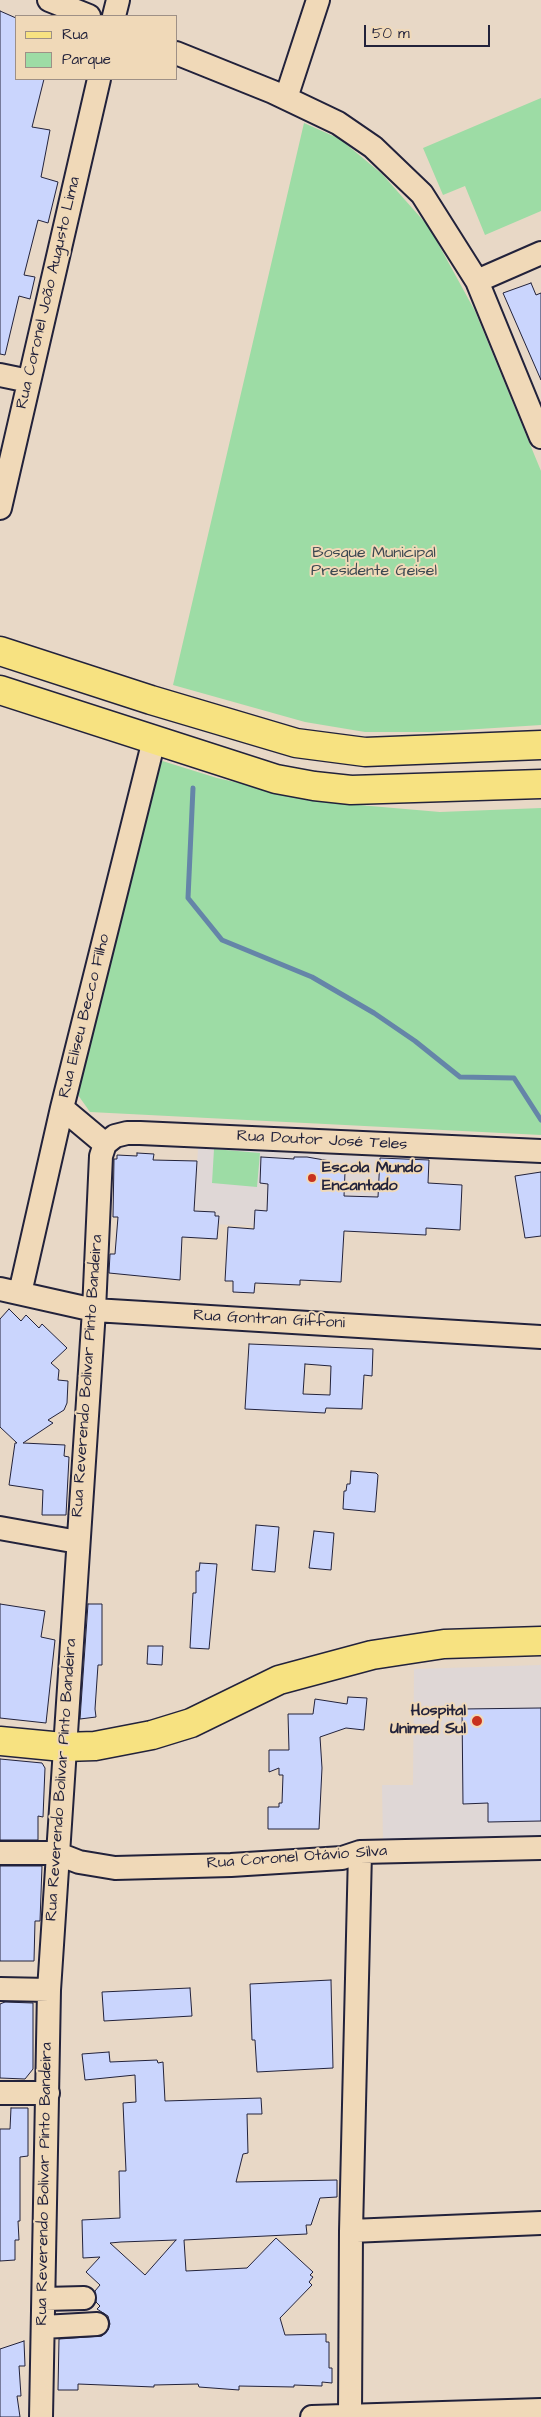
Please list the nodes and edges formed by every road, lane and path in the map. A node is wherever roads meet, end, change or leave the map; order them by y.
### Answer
1 (49, 0) edge
2 (118, 0) edge
3 (318, 0) edge
4 (86, 15) edge
5 (114, 15) edge
6 (178, 54) edge
7 (99, 80) edge
8 (286, 98) junction
9 (541, 253) edge
10 (477, 281) junction
11 (0, 375) edge
12 (29, 381) junction
13 (541, 438) edge
14 (0, 508) edge
15 (0, 651) edge
16 (68, 673) junction
17 (0, 690) edge
18 (151, 700) junction
19 (58, 708) junction
20 (146, 737) junction
21 (541, 745) edge
22 (541, 784) edge
23 (62, 1108) junction
24 (105, 1144) junction
25 (541, 1151) edge
26 (10, 1291) edge
27 (94, 1310) junction
28 (541, 1337) edge
29 (0, 1528) edge
30 (78, 1542) junction
31 (541, 1641) edge
32 (0, 1741) edge
33 (63, 1747) junction
34 (541, 1848) edge
35 (360, 1852) junction
36 (0, 1853) edge
37 (56, 1853) junction
38 (0, 1990) edge
39 (48, 1990) junction
40 (0, 2093) edge
41 (48, 2093) junction
42 (541, 2223) edge
43 (351, 2231) junction
44 (84, 2298) dead end
45 (44, 2299) junction
46 (97, 2324) dead end
47 (43, 2327) junction
48 (541, 2410) edge
49 (350, 2416) edge
50 (41, 2417) edge
51 (312, 2417) edge

1 - 4 street
2 - 5 street
3 - 8 street
6 - 8 street
7 - 12 street, Rua Coronel João Augusto Lima
8 - 10 street
9 - 10 street
10 - 13 street
11 - 12 street
12 - 14 street, Rua Coronel João Augusto Lima
15 - 16 main road
16 - 18 main road
16 - 19 main road
17 - 19 main road
18 - 20 main road
18 - 21 main road
19 - 20 main road
20 - 22 main road
20 - 23 street, Rua Eliseu Becco Filho
23 - 24 street
23 - 26 street, Rua Eliseu Becco Filho
24 - 25 street, Rua Doutor José Teles
24 - 27 street, Rua Reverendo Bolivar Pinto Bandeira
26 - 27 street, Rua Gontran Giffoni
27 - 28 street, Rua Gontran Giffoni
27 - 30 street, Rua Reverendo Bolivar Pinto Bandeira
29 - 30 street
30 - 33 street, Rua Reverendo Bolivar Pinto Bandeira
31 - 33 main road
32 - 33 main road
33 - 37 street, Rua Reverendo Bolivar Pinto Bandeira
34 - 35 street, Rua Coronel Otávio Silva
35 - 37 street, Rua Coronel Otávio Silva
35 - 43 street
36 - 37 street
37 - 39 street, Rua Reverendo Bolivar Pinto Bandeira
38 - 39 street
39 - 41 street, Rua Reverendo Bolivar Pinto Bandeira
40 - 41 street
41 - 45 street, Rua Reverendo Bolivar Pinto Bandeira
42 - 43 street
43 - 49 street
44 - 45 street
45 - 47 street, Rua Reverendo Bolivar Pinto Bandeira
46 - 47 street
47 - 50 street, Rua Reverendo Bolivar Pinto Bandeira
48 - 49 street
49 - 51 street

